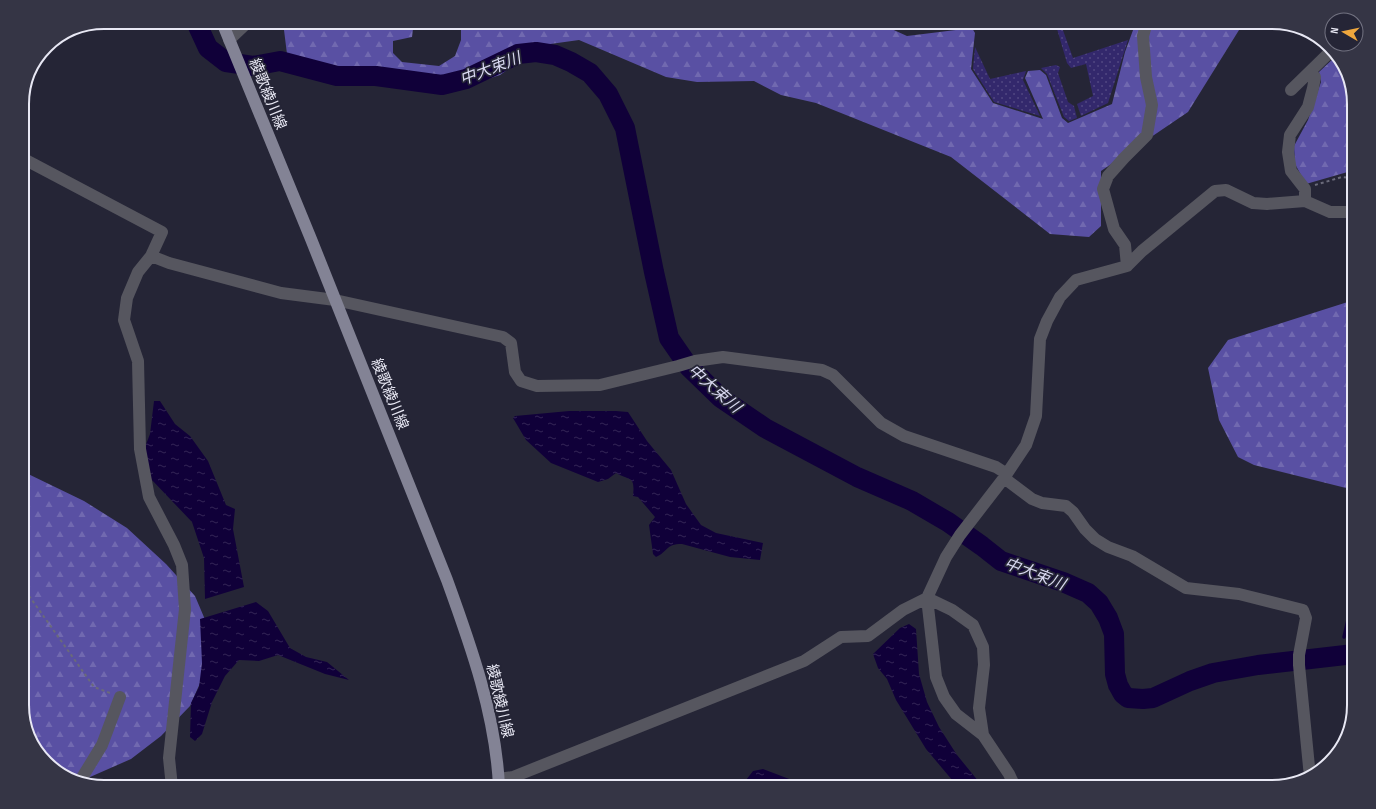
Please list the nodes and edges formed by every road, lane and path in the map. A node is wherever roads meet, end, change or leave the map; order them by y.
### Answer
1 (225, 29) edge
2 (241, 29) edge
3 (1145, 29) edge
4 (229, 40) junction
5 (1328, 54) edge
6 (1310, 73) junction
7 (1291, 90) dead end
8 (29, 162) edge
9 (1347, 177) edge
10 (1305, 195) junction
11 (1347, 212) edge
12 (151, 256) junction
13 (1127, 266) junction
14 (335, 300) junction
15 (1005, 476) junction
16 (29, 596) edge
17 (927, 598) junction
18 (120, 697) joint
19 (983, 735) junction
20 (1309, 770) edge
21 (82, 776) edge
22 (171, 780) edge
23 (499, 780) edge
24 (506, 780) edge
25 (1011, 780) edge

1 - 4 main road, 綾歌綾川線
2 - 4 street
3 - 13 street
4 - 14 main road, 綾歌綾川線
5 - 6 street
6 - 7 street
6 - 10 street
8 - 12 street
9 - 10 path
10 - 11 street
10 - 13 street
12 - 14 street
12 - 22 street
13 - 15 street
14 - 15 street
14 - 23 main road, 綾歌綾川線
15 - 17 street
15 - 20 street
16 - 18 path
17 - 19 street
17 - 19 street
17 - 24 street
18 - 21 street
19 - 25 street

